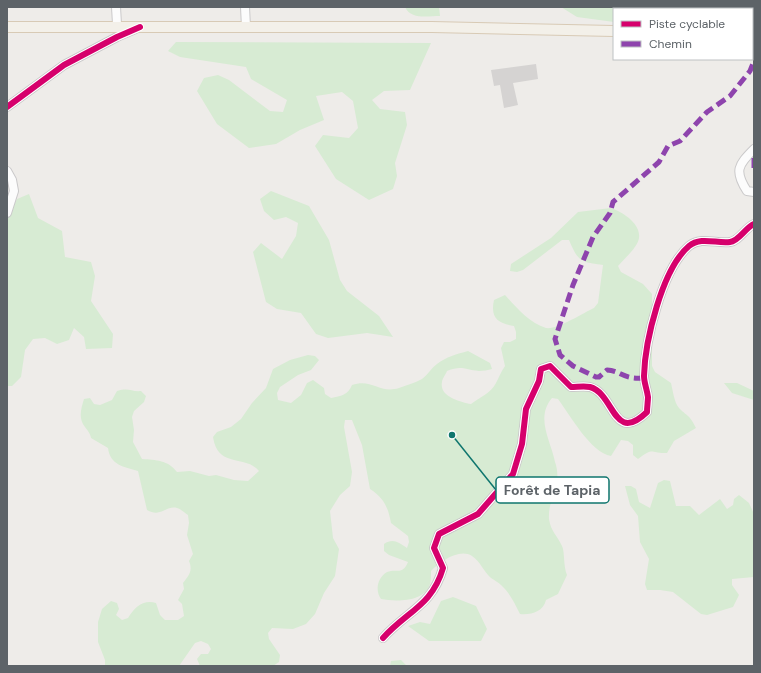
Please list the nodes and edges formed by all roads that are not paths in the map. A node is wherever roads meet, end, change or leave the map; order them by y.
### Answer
1 (116, 7) edge
2 (245, 7) edge
3 (7, 27) edge
4 (114, 27) junction
5 (140, 27) junction
6 (246, 27) junction
7 (613, 31) edge
8 (7, 107) edge
9 (754, 149) edge
10 (7, 171) edge
11 (754, 192) edge
12 (7, 213) edge
13 (754, 224) edge
14 (383, 638) dead end

1 - 4 street
2 - 6 street
3 - 4 main road
4 - 5 main road
5 - 6 main road
5 - 8 street
6 - 7 main road
9 - 11 street
10 - 12 street
13 - 14 street

